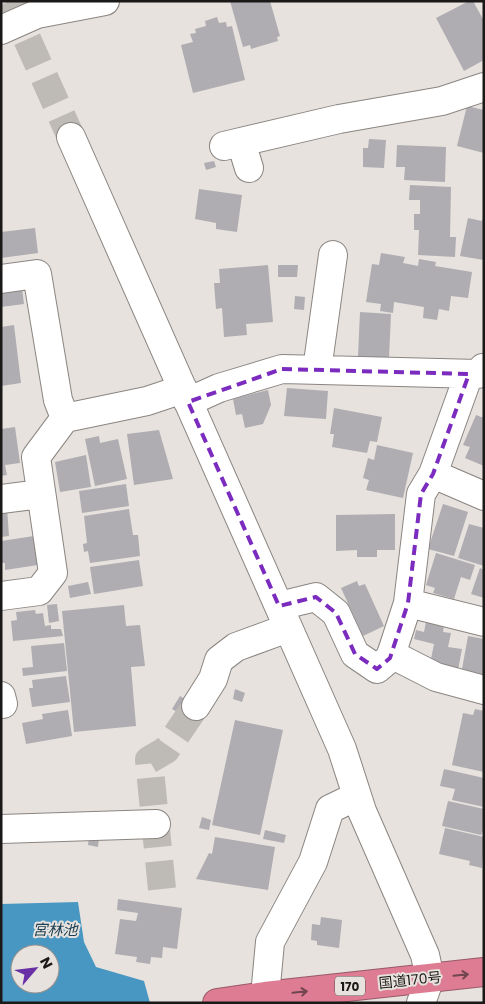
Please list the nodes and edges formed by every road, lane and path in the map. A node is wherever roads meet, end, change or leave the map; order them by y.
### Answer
1 (105, 1) edge
2 (34, 8) edge
3 (1, 30) edge
4 (484, 87) edge
5 (70, 137) tunnel mouth
6 (249, 168) dead end
7 (333, 255) dead end
8 (1, 279) edge
9 (317, 370) junction
10 (476, 370) edge
11 (185, 395) junction
12 (65, 418) junction
13 (433, 474) junction
14 (41, 494) junction
15 (484, 496) edge
16 (1, 499) edge
17 (1, 596) edge
18 (408, 602) junction
19 (284, 617) junction
20 (484, 622) edge
21 (391, 654) junction
22 (484, 690) edge
23 (196, 706) tunnel mouth
24 (357, 796) junction
25 (156, 824) dead end
26 (1, 829) edge
27 (484, 972) edge
28 (426, 990) edge
29 (265, 996) junction
30 (217, 1003) edge

1 - 2 street
2 - 3 street
4 - 6 street
5 - 11 street
7 - 9 street
8 - 12 street
9 - 10 street
9 - 11 street
10 - 13 street
11 - 12 street
11 - 19 street
12 - 14 street
13 - 15 street
13 - 18 street
14 - 16 street
14 - 17 street
18 - 20 street
18 - 21 street
19 - 21 street
19 - 23 street
19 - 24 street
21 - 22 street
24 - 28 street
24 - 29 street
25 - 26 street
28 -> 27 highway, 国道170号 / 170
29 -> 28 highway, 国道170号 / 170
29 - 30 highway, 国道170号 / 170

